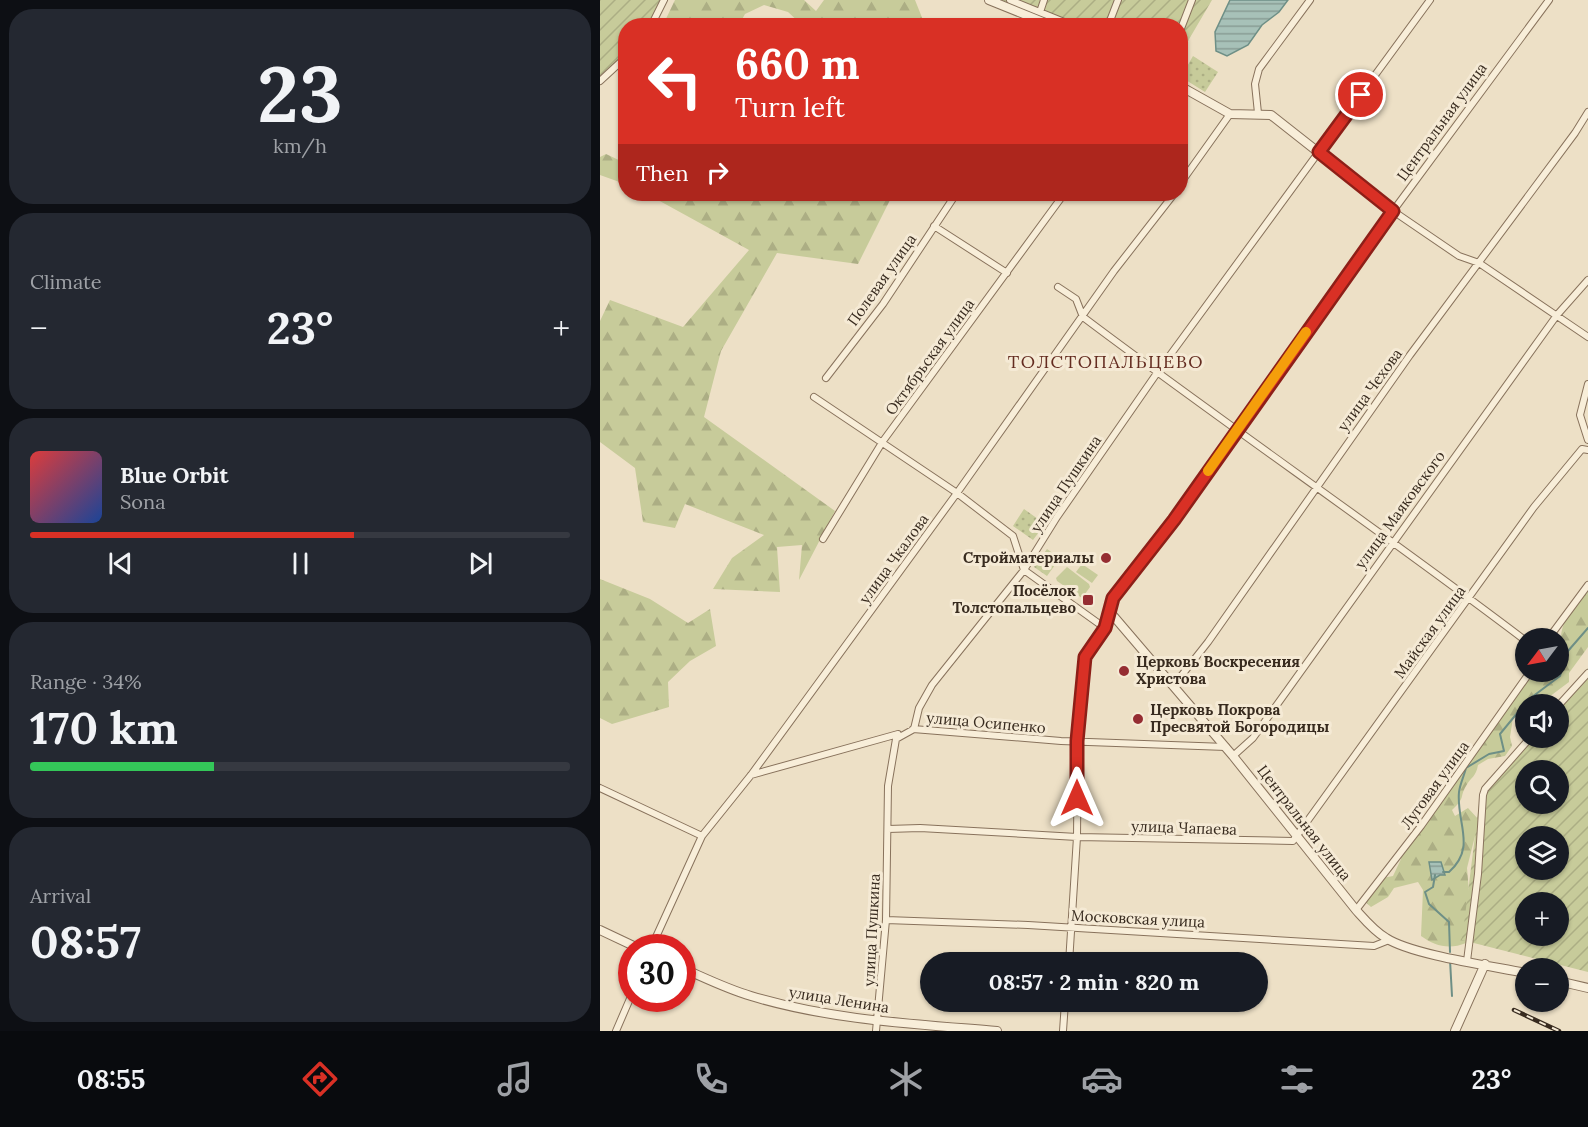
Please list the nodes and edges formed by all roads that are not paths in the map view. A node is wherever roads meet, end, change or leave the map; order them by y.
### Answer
1 (664, 0) edge
2 (989, 0) edge
3 (1010, 0) edge
4 (1044, 0) edge
5 (1118, 0) edge
6 (1192, 0) edge
7 (1310, 0) edge
8 (1430, 0) edge
9 (1549, 0) edge
10 (1040, 12) junction
11 (655, 18) edge
12 (1033, 18) edge
13 (1055, 18) edge
14 (1111, 18) edge
15 (1185, 18) edge
16 (618, 64) edge
17 (600, 81) edge
18 (1188, 90) edge
19 (1588, 111) edge
20 (1258, 113) junction
21 (1230, 114) junction
22 (1319, 152) junction
23 (1188, 173) edge
24 (951, 201) edge
25 (1059, 201) edge
26 (1169, 201) edge
27 (1393, 211) junction
28 (934, 226) junction
29 (1479, 262) junction
30 (1007, 273) junction
31 (1588, 280) edge
32 (1058, 287) dead end
33 (1557, 315) junction
34 (1083, 317) junction
35 (1588, 336) edge
36 (1157, 373) junction
37 (826, 378) dead end
38 (1588, 384) edge
39 (813, 396) dead end
40 (1236, 431) junction
41 (1588, 440) edge
42 (883, 441) junction
43 (1588, 450) edge
44 (1317, 487) junction
45 (957, 493) junction
46 (823, 538) dead end
47 (1393, 540) junction
48 (1024, 570) junction
49 (1588, 585) edge
50 (1469, 598) junction
51 (1110, 612) junction
52 (1105, 628) junction
53 (1556, 628) edge
54 (1515, 634) edge
55 (1588, 673) edge
56 (1523, 682) edge
57 (1174, 685) junction
58 (1569, 694) edge
59 (914, 729) junction
60 (1077, 741) junction
61 (1226, 747) junction
62 (1521, 748) edge
63 (1233, 756) junction
64 (751, 776) junction
65 (600, 788) edge
66 (888, 829) junction
67 (702, 836) junction
68 (1077, 837) junction
69 (1298, 837) junction
70 (1356, 910) junction
71 (886, 920) junction
72 (1071, 928) junction
73 (600, 930) edge
74 (657, 934) edge
75 (618, 939) edge
76 (1389, 940) junction
77 (1070, 952) edge
78 (1467, 961) junction
79 (1485, 964) junction
80 (1515, 971) edge
81 (696, 973) edge
82 (1569, 984) edge
83 (1588, 988) edge
84 (624, 1012) edge
85 (1064, 1012) edge
86 (878, 1021) junction
87 (616, 1031) edge
88 (876, 1031) edge
89 (997, 1031) edge
90 (1063, 1031) edge
91 (1455, 1031) edge

1 - 11 street
2 - 12 street
3 - 10 street
4 - 10 street
5 - 14 street
6 - 15 street
7 - 20 street
8 - 22 street, улица Пушкина
9 - 27 street, Центральная улица
10 - 13 street
16 - 17 street
18 - 21 street
19 - 29 street, улица Чехова
20 - 21 street
20 - 22 street
21 - 23 street
22 - 27 street
22 - 36 street, улица Пушкина
24 - 28 street, Полевая улица
25 - 30 street, Октябрьская улица
26 - 34 street, улица Чкалова
27 - 29 street
27 - 40 street, Центральная улица
28 - 30 street
28 - 37 street, Полевая улица
29 - 33 street
29 - 44 street, улица Чехова
30 - 42 street, Октябрьская улица
31 - 33 street, улица Маяковского
32 - 34 street
33 - 35 street
33 - 47 street, улица Маяковского
34 - 36 street
34 - 45 street, улица Чкалова
36 - 40 street
36 - 48 street, улица Пушкина
38 - 41 street
39 - 42 street
40 - 44 street
40 - 51 street, Центральная улица
42 - 45 street
42 - 46 street, Октябрьская улица
43 - 50 street, Майская улица
44 - 47 street
44 - 57 street, улица Чехова
45 - 48 street
45 - 64 street, улица Чкалова
47 - 50 street
47 - 63 street, улица Маяковского
48 - 52 street
48 - 59 street, улица Пушкина
49 - 53 street
50 - 54 street
50 - 69 street, Майская улица
51 - 52 street, Центральная улица
51 - 57 street, Центральная улица
52 - 60 street, Центральная улица
55 - 58 street
56 - 70 street, Луговая улица
57 - 61 street, Центральная улица
59 - 60 street, улица Осипенко
59 - 64 street, улица Осипенко
59 - 66 street, улица Пушкина
60 - 61 street, улица Осипенко
60 - 68 street, Центральная улица
61 - 63 street, Центральная улица
62 - 78 street
63 - 69 street, Центральная улица
64 - 67 street, улица Чкалова
65 - 67 street
66 - 68 street, улица Чапаева
66 - 71 street, улица Пушкина
67 - 74 street, улица Чкалова
68 - 69 street, улица Чапаева
68 - 72 street, Центральная улица
69 - 70 street, Центральная улица
70 - 76 street, Центральная улица
71 - 72 street, Московская улица
71 - 86 street, улица Пушкина
72 - 76 street, Московская улица
72 - 77 street, Центральная улица
73 - 75 street
76 - 78 street, Центральная улица
78 - 79 street, Центральная улица
79 - 80 street, Центральная улица
79 - 91 street
81 - 86 street, улица Ленина
82 - 83 street
84 - 87 street
85 - 90 street
86 - 88 street, улица Пушкина
86 - 89 street, улица Ленина

